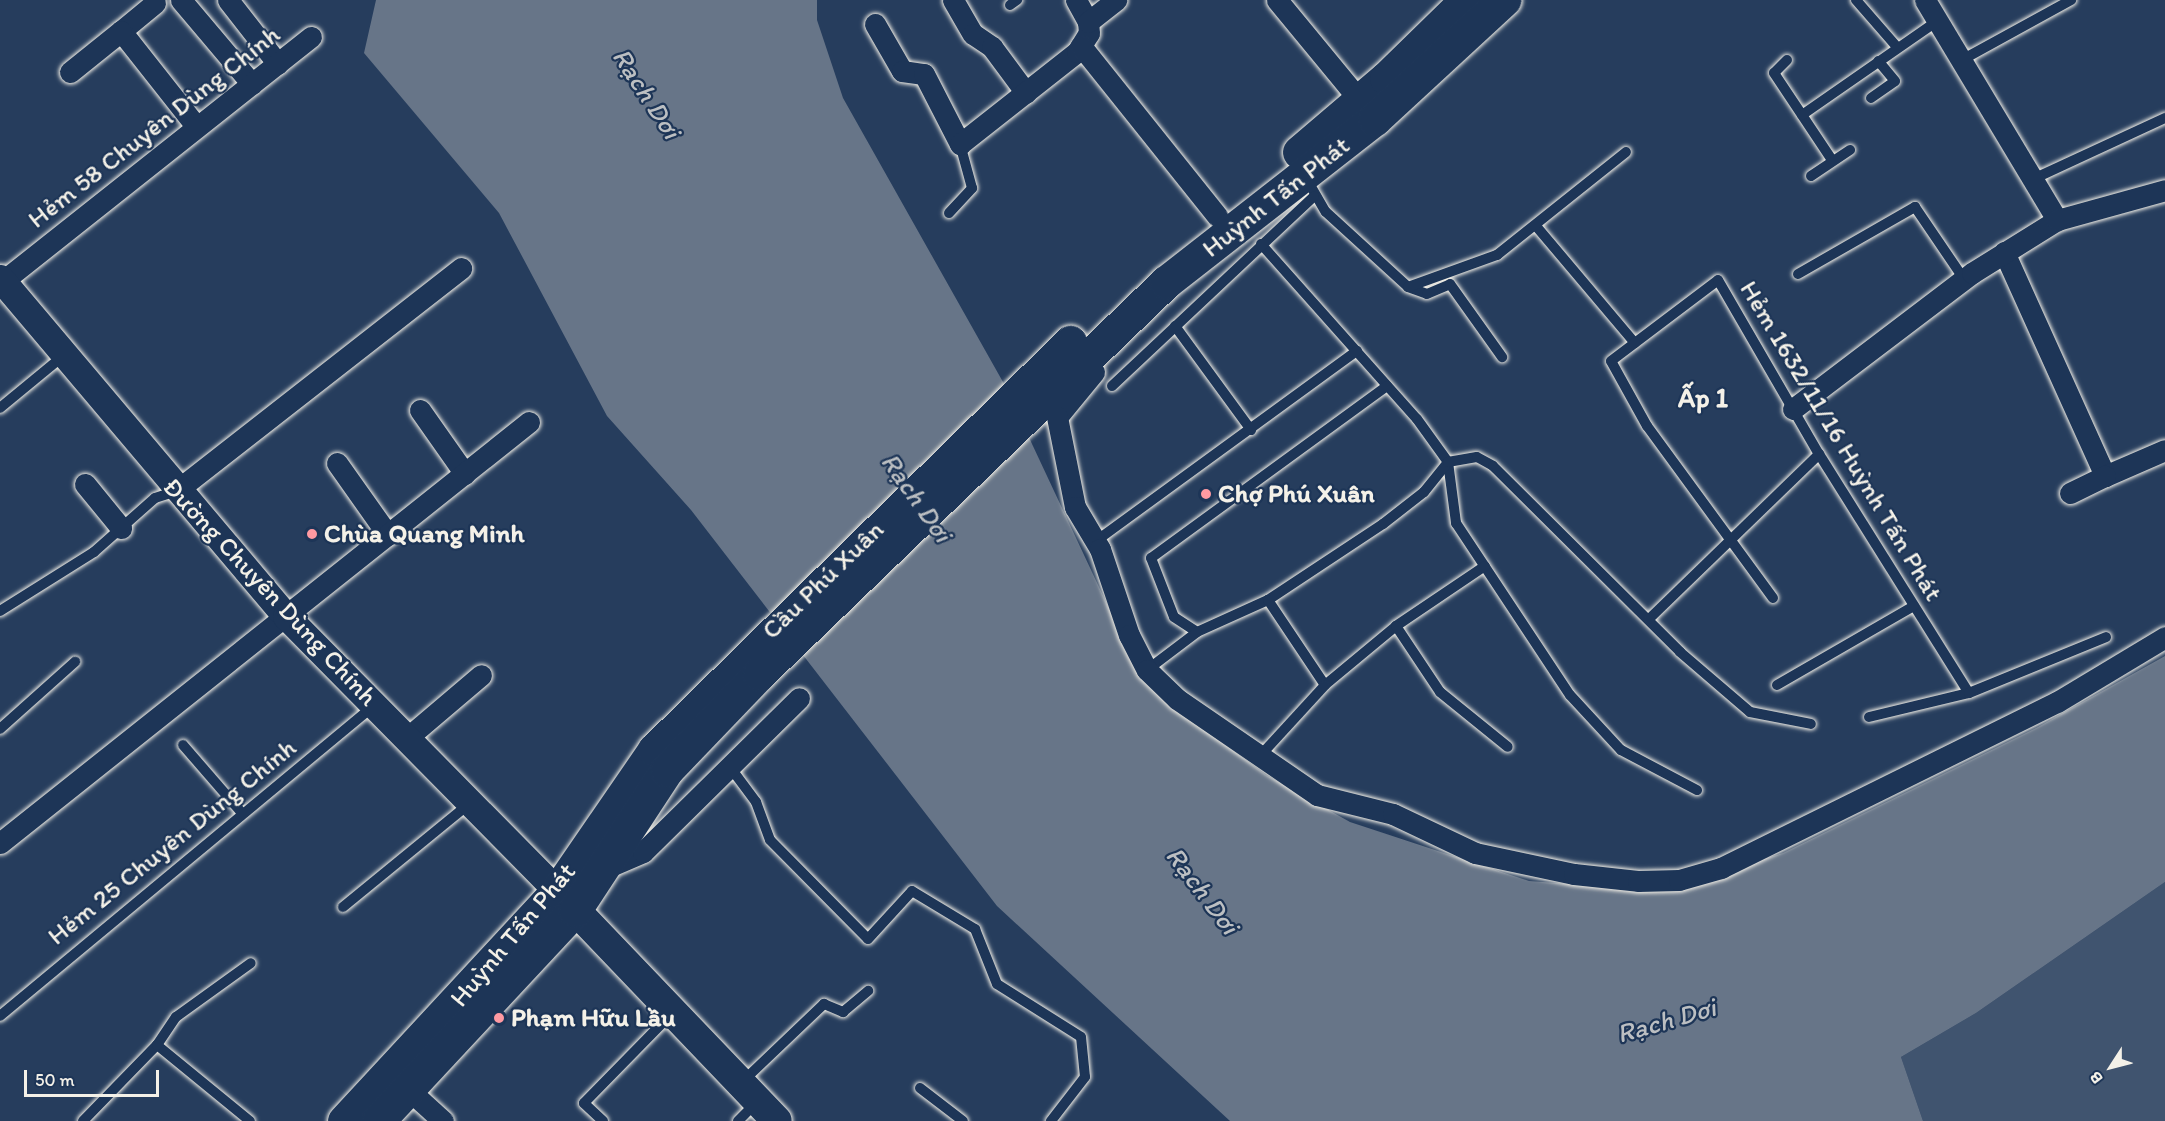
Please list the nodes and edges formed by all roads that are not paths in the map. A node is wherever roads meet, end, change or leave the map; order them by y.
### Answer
1 (181, 0) edge
2 (228, 0) edge
3 (953, 0) edge
4 (1076, 0) edge
5 (1116, 0) edge
6 (1277, 0) edge
7 (1466, 0) edge
8 (1504, 0) edge
9 (1856, 0) edge
10 (1925, 0) edge
11 (2071, 0) edge
12 (155, 3) dead end
13 (1937, 21) junction
14 (1088, 22) junction
15 (875, 24) dead end
16 (121, 31) junction
17 (311, 37) dead end
18 (1081, 46) junction
19 (1897, 47) junction
20 (1787, 60) dead end
21 (1878, 61) junction
22 (1960, 61) junction
23 (278, 64) junction
24 (70, 72) dead end
25 (252, 84) junction
26 (1026, 93) junction
27 (1871, 99) dead end
28 (1367, 110) junction
29 (1802, 115) junction
30 (2165, 118) edge
31 (196, 126) junction
32 (960, 144) junction
33 (1850, 150) dead end
34 (1626, 152) dead end
35 (1832, 160) junction
36 (1811, 176) dead end
37 (2031, 180) junction
38 (1309, 185) junction
39 (2165, 190) edge
40 (949, 213) dead end
41 (2057, 220) junction
42 (1221, 225) junction
43 (1536, 226) junction
44 (1261, 244) junction
45 (2004, 252) junction
46 (461, 268) dead end
47 (1798, 274) dead end
48 (1, 279) edge
49 (1964, 279) junction
50 (1408, 287) junction
51 (1175, 326) junction
52 (1635, 343) junction
53 (1357, 351) junction
54 (63, 356) junction
55 (1502, 357) dead end
56 (1040, 385) joint
57 (1112, 386) dead end
58 (1387, 386) junction
59 (0, 408) edge
60 (1792, 409) junction
61 (420, 410) dead end
62 (529, 422) dead end
63 (1251, 430) junction
64 (2165, 450) edge
65 (1819, 454) junction
66 (1448, 462) junction
67 (337, 463) dead end
68 (465, 474) junction
69 (2105, 476) junction
70 (85, 484) dead end
71 (176, 491) junction
72 (2070, 493) dead end
73 (122, 528) junction
74 (388, 535) junction
75 (1096, 541) junction
76 (1726, 541) junction
77 (1485, 566) junction
78 (1773, 598) dead end
79 (1268, 600) junction
80 (1914, 606) junction
81 (0, 611) edge
82 (286, 616) junction
83 (1649, 619) junction
84 (1396, 626) junction
85 (1197, 632) junction
86 (2106, 637) dead end
87 (2162, 639) edge
88 (75, 662) dead end
89 (751, 666) junction
90 (1148, 670) junction
91 (481, 675) dead end
92 (1325, 685) junction
93 (1777, 685) dead end
94 (1969, 693) junction
95 (799, 698) dead end
96 (374, 705) junction
97 (1869, 717) dead end
98 (1811, 724) dead end
99 (0, 729) edge
100 (408, 738) junction
101 (183, 745) dead end
102 (1508, 747) dead end
103 (1260, 756) junction
104 (730, 767) junction
105 (1697, 790) dead end
106 (471, 801) junction
107 (242, 813) junction
108 (0, 843) edge
109 (608, 867) junction
110 (566, 900) junction
111 (343, 907) dead end
112 (251, 963) dead end
113 (868, 991) dead end
114 (672, 1012) junction
115 (0, 1016) edge
116 (157, 1046) junction
117 (920, 1088) dead end
118 (409, 1090) junction
119 (754, 1106) edge
120 (83, 1121) edge
121 (250, 1121) edge
122 (344, 1121) edge
123 (378, 1121) edge
124 (443, 1121) edge
125 (603, 1121) edge
126 (963, 1121) edge
127 (1051, 1121) edge

1 - 25 street
2 - 23 street
3 - 26 street
4 - 14 street
5 - 14 street
6 - 28 street
7 - 28 main road, Huỳnh Tấn Phát
8 - 28 main road, Huỳnh Tấn Phát
9 - 19 lane
10 - 13 street
11 - 22 lane
12 - 16 street
13 - 19 lane
13 - 22 street
14 - 18 street
15 - 32 street
16 - 24 street
16 - 31 street
17 - 23 street, Hẻm 58 Chuyên Dùng Chính
18 - 26 street
18 - 42 street
19 - 21 lane
20 - 29 lane
21 - 27 lane
21 - 29 lane
22 - 37 street
23 - 25 street, Hẻm 58 Chuyên Dùng Chính
25 - 31 street, Hẻm 58 Chuyên Dùng Chính
26 - 32 street
28 - 38 main road, Huỳnh Tấn Phát
28 - 42 main road, Huỳnh Tấn Phát
29 - 35 lane
30 - 37 lane
31 - 48 street, Hẻm 58 Chuyên Dùng Chính
32 - 40 lane
33 - 35 lane
34 - 43 lane
35 - 36 lane
37 - 41 street
38 - 42 main road, Huỳnh Tấn Phát
38 - 44 lane, Huỳnh Tấn Phát
38 - 50 lane
39 - 41 street
41 - 45 street
42 - 56 main road, Huỳnh Tấn Phát
42 - 75 street
43 - 50 lane
43 - 52 lane
44 - 51 lane, Huỳnh Tấn Phát
44 - 53 lane
45 - 49 street
45 - 69 street
46 - 71 street
47 - 49 lane
48 - 54 street, Đường Chuyên Dùng Chính
49 - 60 street
50 - 55 lane
51 - 57 lane, Huỳnh Tấn Phát
51 - 63 lane
52 - 60 lane, Hẻm 1632/11/16 Huỳnh Tấn Phát
52 - 76 lane
53 - 58 lane
53 - 63 lane
54 - 59 lane
54 - 71 street, Đường Chuyên Dùng Chính
56 - 89 main road, Cầu Phú Xuân
58 - 66 lane
58 - 85 lane
60 - 65 lane, Hẻm 1632/11/16 Huỳnh Tấn Phát
61 - 68 street
62 - 68 street
63 - 75 lane
64 - 69 street
65 - 76 lane
65 - 80 lane, Hẻm 1632/11/16 Huỳnh Tấn Phát
66 - 77 lane
66 - 79 lane
66 - 83 lane
67 - 74 street
68 - 74 street
69 - 72 street
70 - 73 street
71 - 73 lane
71 - 82 street, Đường Chuyên Dùng Chính
73 - 81 lane
74 - 82 street
75 - 90 street
76 - 78 lane
76 - 83 lane
77 - 84 lane
77 - 105 lane
79 - 85 lane
79 - 92 lane
80 - 93 lane
80 - 94 lane, Hẻm 1632/11/16 Huỳnh Tấn Phát
82 - 96 street, Đường Chuyên Dùng Chính
82 - 108 street
83 - 98 lane
84 - 92 lane
84 - 102 lane
85 - 90 lane
86 - 94 lane
87 - 103 street
88 - 99 lane
89 - 109 main road, Huỳnh Tấn Phát
89 - 110 main road, Huỳnh Tấn Phát
90 - 103 street
91 - 100 street
92 - 103 lane
94 - 97 lane
95 - 104 street
96 - 100 street, Đường Chuyên Dùng Chính
96 - 107 lane, Hẻm 25 Chuyên Dùng Chính
100 - 106 street, Đường Chuyên Dùng Chính
101 - 107 lane
104 - 109 street
104 - 127 lane
106 - 110 street, Đường Chuyên Dùng Chính
106 - 111 lane
107 - 115 lane, Hẻm 25 Chuyên Dùng Chính
109 - 110 main road, Huỳnh Tấn Phát
110 - 114 main road
110 - 118 main road, Huỳnh Tấn Phát
110 - 122 main road, Huỳnh Tấn Phát
112 - 116 lane
113 - 119 lane
114 - 119 main road
114 - 125 lane
116 - 120 lane
116 - 121 lane
117 - 126 lane
118 - 123 main road, Huỳnh Tấn Phát
118 - 124 street

